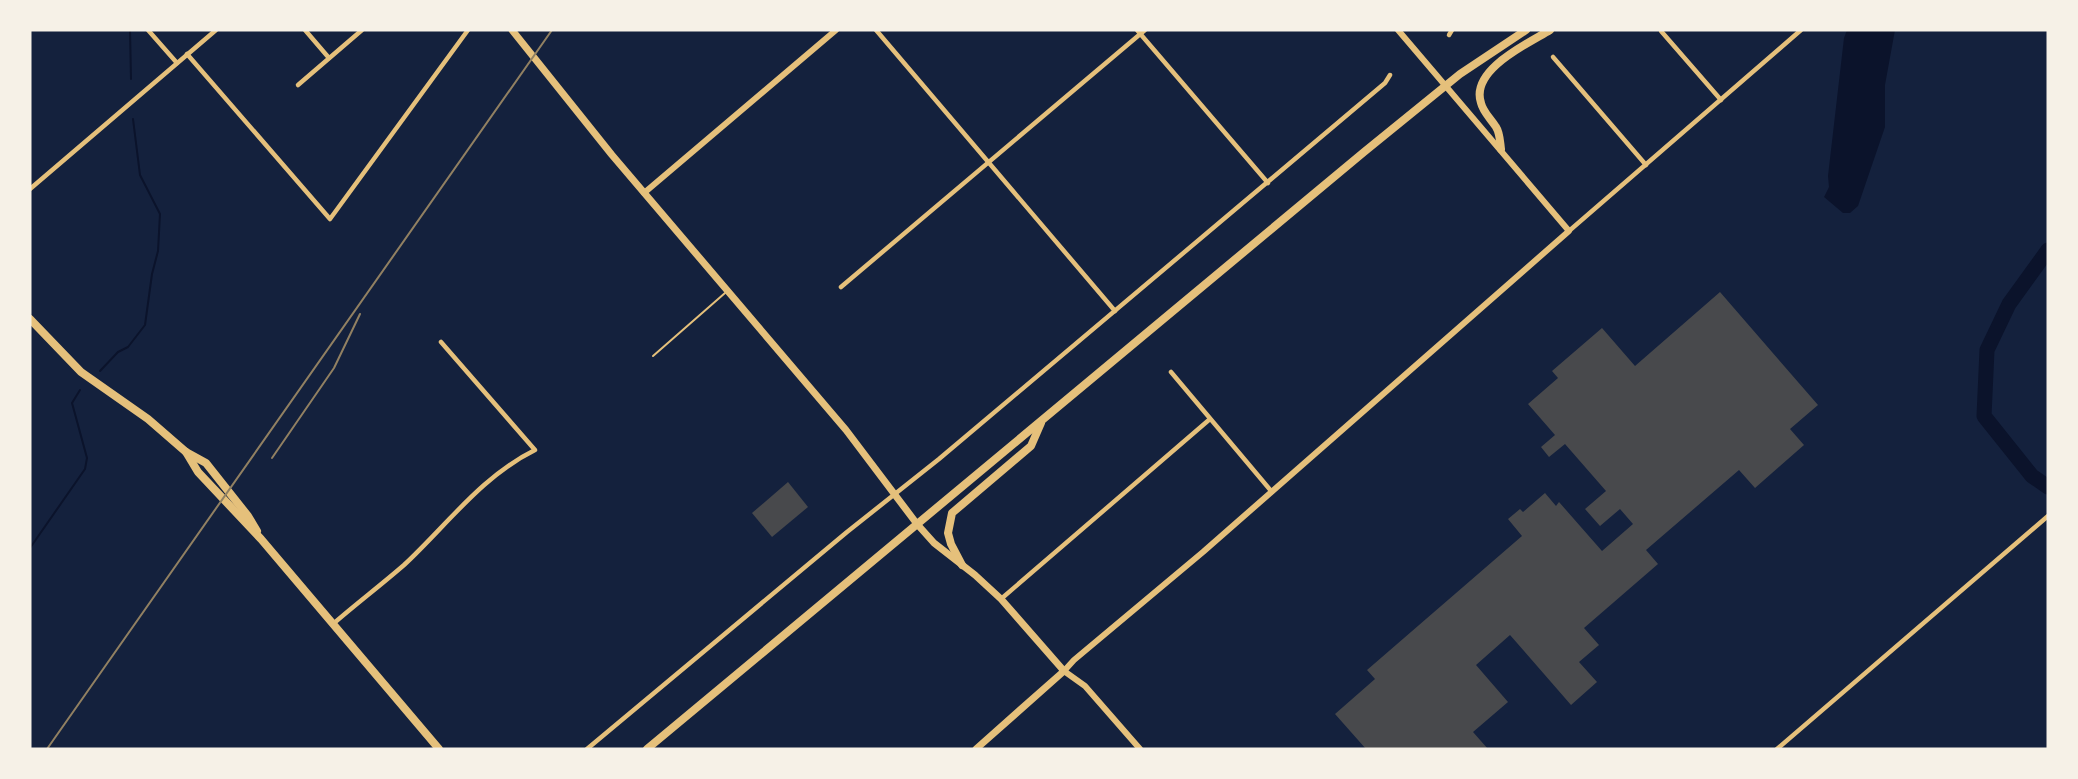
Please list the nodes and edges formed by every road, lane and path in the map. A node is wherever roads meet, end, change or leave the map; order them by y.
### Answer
1 (148, 30) edge
2 (216, 30) edge
3 (305, 30) edge
4 (362, 30) edge
5 (468, 30) edge
6 (512, 30) edge
7 (836, 30) edge
8 (876, 30) edge
9 (1398, 30) edge
10 (1526, 30) edge
11 (1550, 30) edge
12 (1801, 30) edge
13 (1140, 31) edge
14 (1661, 31) edge
15 (187, 54) junction
16 (1553, 57) dead end
17 (329, 58) junction
18 (177, 63) junction
19 (1390, 75) dead end
20 (298, 85) dead end
21 (1446, 85) junction
22 (1721, 100) junction
23 (1501, 149) junction
24 (989, 162) junction
25 (1646, 165) junction
26 (1268, 183) junction
27 (30, 189) edge
28 (644, 194) junction
29 (1569, 231) junction
30 (842, 287) dead end
31 (728, 291) junction
32 (1115, 311) junction
33 (30, 319) edge
34 (441, 342) dead end
35 (653, 356) dead end
36 (1171, 372) dead end
37 (1210, 419) junction
38 (1042, 420) junction
39 (1272, 492) junction
40 (895, 495) junction
41 (2048, 516) edge
42 (917, 524) junction
43 (962, 565) junction
44 (1001, 599) junction
45 (333, 624) junction
46 (1064, 671) junction
47 (439, 749) edge
48 (587, 749) edge
49 (647, 749) edge
50 (976, 749) edge
51 (1140, 749) edge
52 (1777, 749) edge

1 - 18 street
2 - 15 street
3 - 17 street
4 - 17 street
5 - 15 street
6 - 28 main road
7 - 28 street
8 - 24 street
9 - 21 street
10 - 21 main road
11 - 23 main road
12 - 22 street
13 - 24 street
13 - 26 street
14 - 22 street
15 - 18 street
16 - 25 street
17 - 20 street
18 - 27 street
19 - 26 street
21 - 23 street
21 - 38 main road
22 - 25 street
23 - 29 street
24 - 30 street
24 - 32 street
25 - 29 street
26 - 32 street
28 - 31 main road
29 - 39 street
31 - 35 lane
31 - 40 main road
32 - 40 street
33 - 45 main road
34 - 45 street
36 - 37 street
37 - 39 street
37 - 44 street
38 - 42 main road
38 - 43 main road
39 - 46 street
40 - 42 main road
40 - 48 street
41 - 52 street
42 - 43 main road
42 - 49 main road
43 - 44 main road
44 - 46 main road
45 - 47 main road
46 - 50 main road
46 - 51 street

